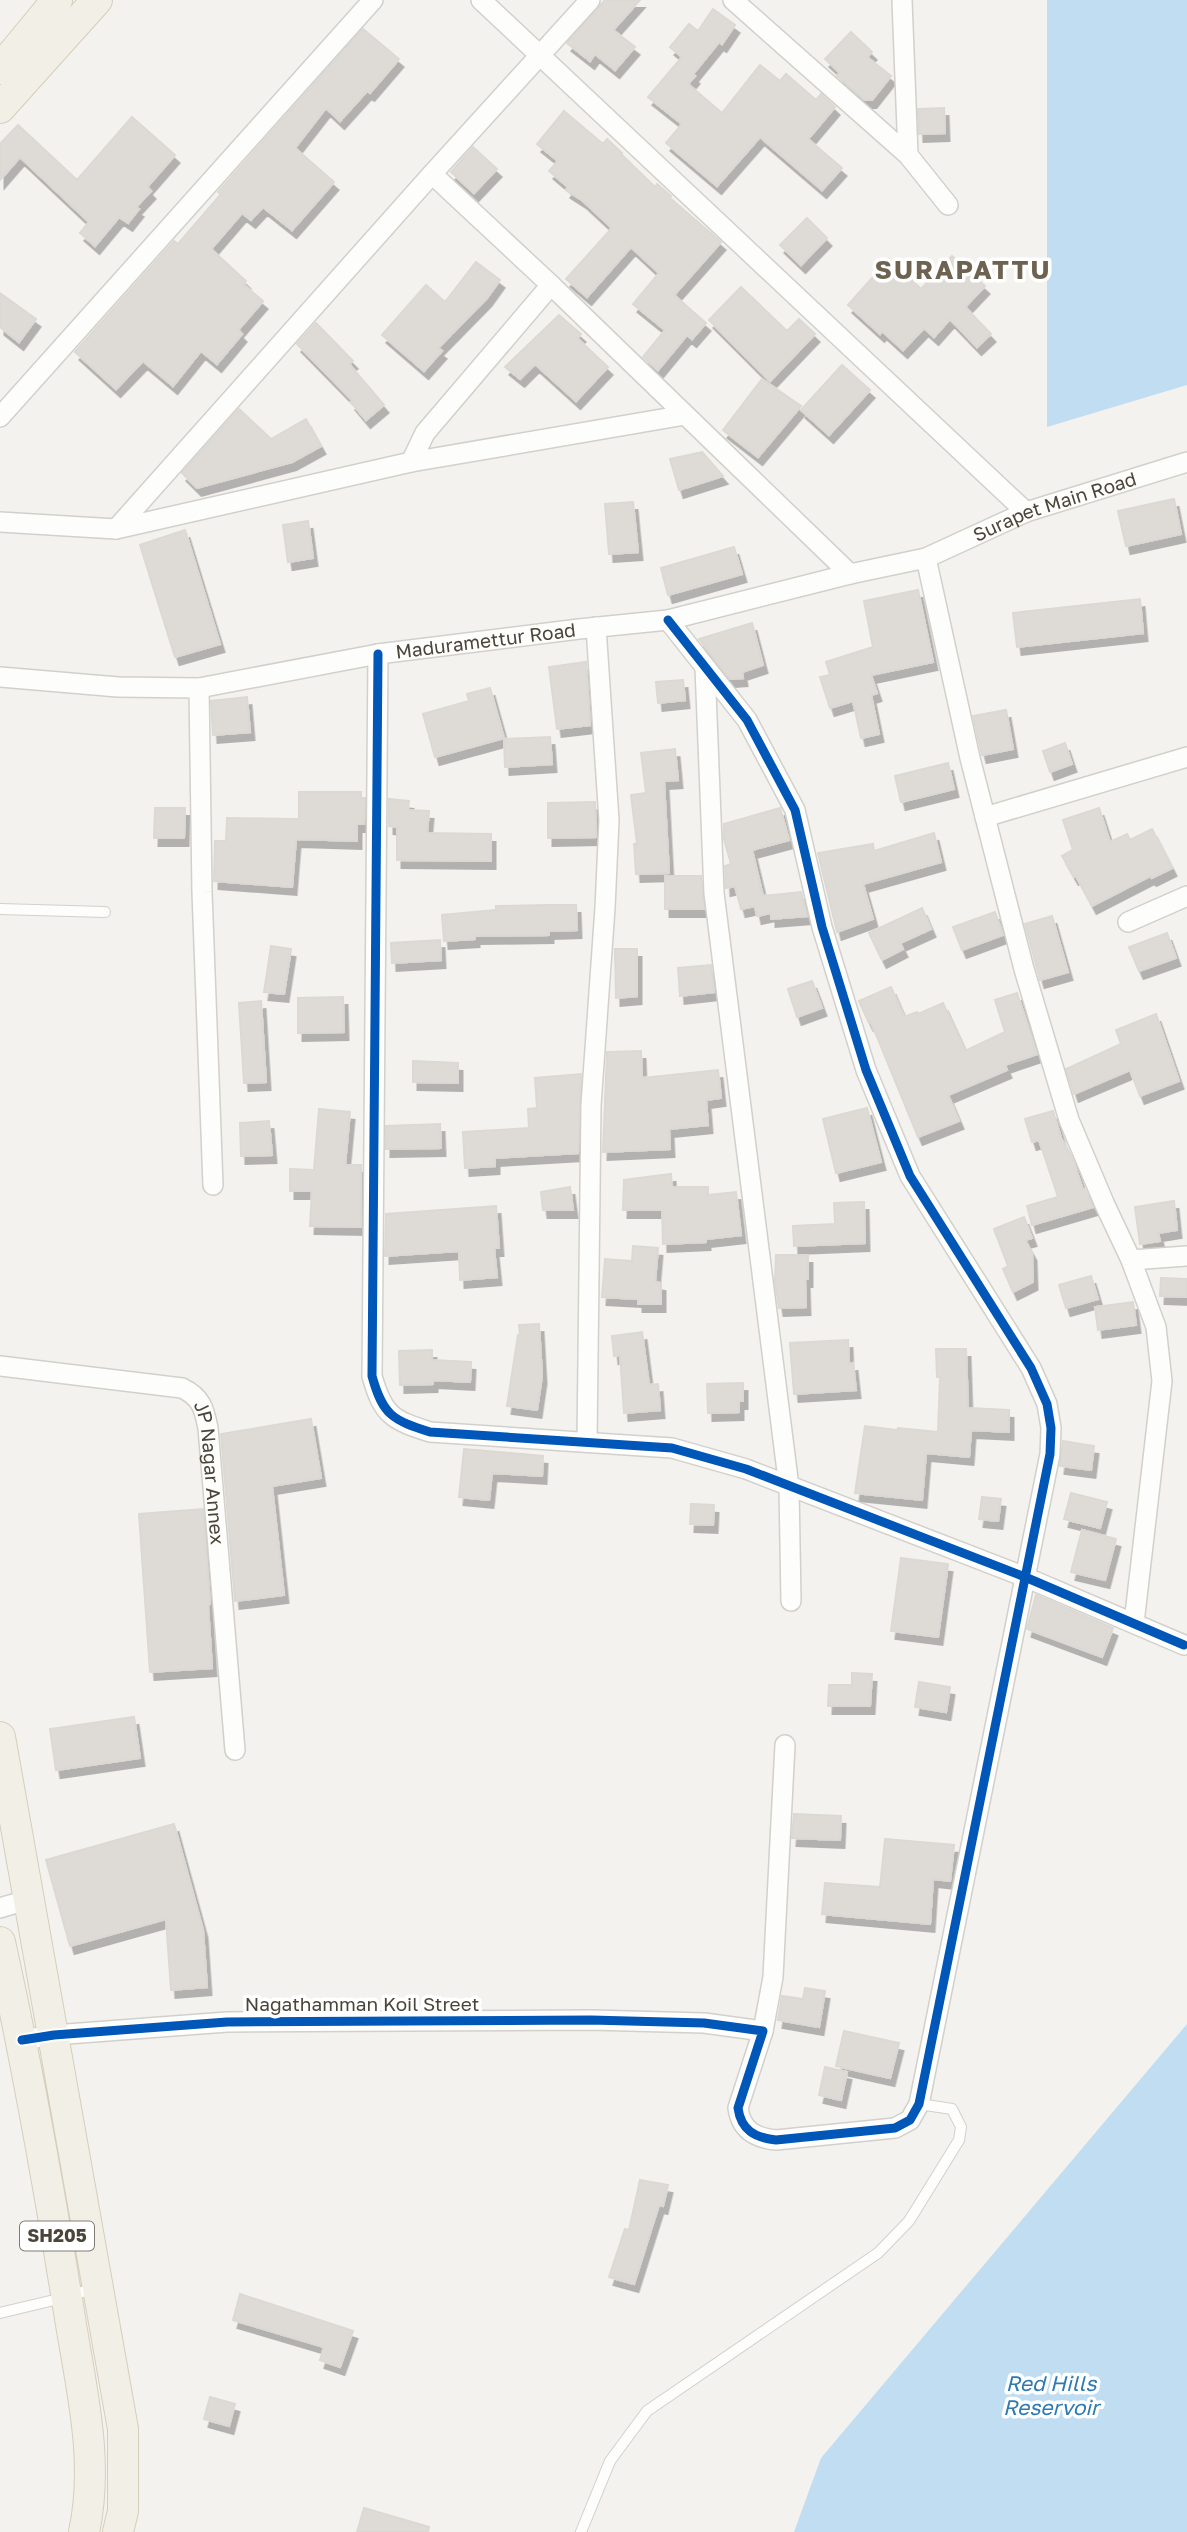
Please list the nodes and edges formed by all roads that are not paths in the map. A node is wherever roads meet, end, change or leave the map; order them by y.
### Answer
1 (97, 0) edge
2 (373, 0) edge
3 (481, 0) edge
4 (590, 0) edge
5 (733, 0) edge
6 (902, 0) edge
7 (50, 3) edge
8 (538, 56) junction
9 (0, 69) edge
10 (0, 108) edge
11 (908, 155) junction
12 (432, 173) junction
13 (948, 205) dead end
14 (551, 285) junction
15 (685, 415) junction
16 (0, 417) edge
17 (411, 462) junction
18 (1187, 462) edge
19 (1026, 512) junction
20 (0, 522) edge
21 (116, 529) junction
22 (926, 558) junction
23 (850, 574) junction
24 (668, 620) junction
25 (596, 627) junction
26 (378, 654) junction
27 (705, 667) junction
28 (0, 677) edge
29 (199, 688) junction
30 (1187, 757) edge
31 (985, 817) junction
32 (1187, 897) edge
33 (0, 909) edge
34 (105, 912) dead end
35 (1128, 922) dead end
36 (213, 1185) dead end
37 (1187, 1256) edge
38 (1131, 1260) junction
39 (0, 1366) edge
40 (587, 1442) junction
41 (789, 1487) junction
42 (1025, 1577) junction
43 (790, 1601) dead end
44 (1134, 1623) junction
45 (1184, 1644) dead end
46 (0, 1737) edge
47 (785, 1745) dead end
48 (235, 1750) dead end
49 (30, 1899) junction
50 (0, 1908) edge
51 (0, 1942) edge
52 (763, 2031) junction
53 (54, 2035) junction
54 (22, 2040) junction
55 (919, 2104) junction
56 (98, 2286) junction
57 (67, 2297) junction
58 (0, 2313) edge
59 (84, 2532) edge
60 (118, 2532) edge
61 (581, 2532) edge

1 - 10 main road
2 - 16 street
3 - 8 street
4 - 8 street
5 - 11 street
6 - 11 street
7 - 9 main road
8 - 12 street
8 - 19 street
11 - 13 street
12 - 14 street
12 - 21 street
14 - 15 street
14 - 17 street
15 - 17 street
15 - 23 street
17 - 21 street
18 - 19 street, Surapet Main Road
19 - 22 street, Surapet Main Road
20 - 21 street
22 - 23 street, Maduramettur Road
22 - 31 street
23 - 24 street, Maduramettur Road
24 - 25 street, Maduramettur Road
24 - 27 street
25 - 26 street, Maduramettur Road
25 - 40 street
26 - 29 street, Maduramettur Road
26 - 40 street
27 - 41 street
27 - 42 street
28 - 29 street, Maduramettur Road
29 - 36 street
30 - 31 street
31 - 38 street
32 - 35 street
33 - 34 lane
37 - 38 street
38 - 44 street
39 - 48 street, JP Nagar Annex
40 - 41 street
41 - 42 street
41 - 43 street
42 - 44 street
42 - 55 street
44 - 45 street
46 - 49 main road
47 - 52 street
49 - 50 street
49 - 53 main road
51 - 54 main road, SH205
52 - 53 street, Nagathamman Koil Street
52 - 55 street
53 - 54 street, Nagathamman Koil Street
53 - 56 main road
54 - 57 main road, SH205
55 - 61 lane
56 - 57 lane
56 - 60 main road
57 - 58 lane
57 - 59 main road, SH205

